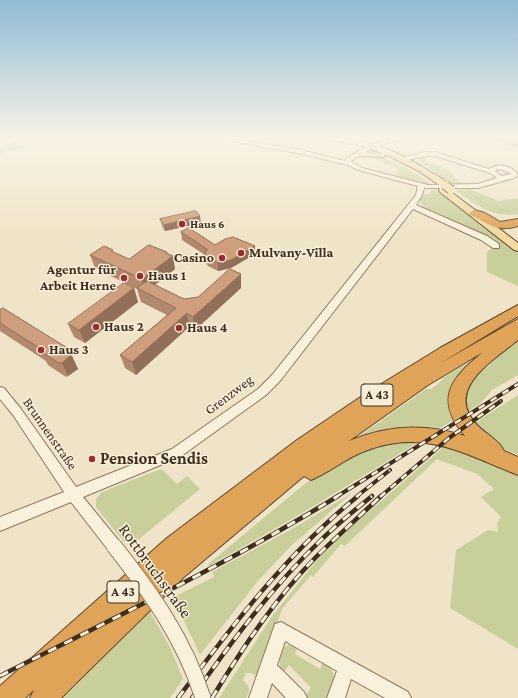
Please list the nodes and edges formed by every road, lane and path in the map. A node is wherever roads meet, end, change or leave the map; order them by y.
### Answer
1 (366, 171) edge
2 (415, 171) edge
3 (422, 171) edge
4 (486, 171) edge
5 (501, 171) edge
6 (510, 171) edge
7 (494, 174) junction
8 (421, 186) junction
9 (444, 188) junction
10 (412, 206) junction
11 (476, 212) junction
12 (517, 219) edge
13 (497, 226) junction
14 (518, 235) edge
15 (518, 240) edge
16 (496, 246) dead end
17 (518, 248) edge
18 (518, 310) edge
19 (518, 324) edge
20 (518, 332) edge
21 (0, 391) edge
22 (518, 461) edge
23 (518, 466) edge
24 (74, 495) junction
25 (253, 505) junction
26 (0, 524) edge
27 (347, 667) junction
28 (269, 668) junction
29 (6, 698) edge
30 (43, 698) edge
31 (203, 698) edge
32 (258, 698) edge
33 (298, 698) edge
34 (336, 698) edge
35 (402, 698) edge

1 - 8 street
2 - 9 main road
3 - 9 main road
4 - 7 street
5 - 7 street
6 - 7 street
7 - 8 street
8 - 10 street, Grenzweg
9 - 11 main road
10 - 16 street
10 - 24 street, Grenzweg
11 - 12 highway
11 - 13 highway
12 - 13 highway
12 - 14 highway
13 - 15 main road
13 - 17 main road
18 - 29 highway, A 43
19 - 25 highway, A 43
20 - 22 highway
21 - 24 street, Brunnenstraße
23 - 25 highway
24 - 26 street, Grenzweg
24 - 31 street, Rottbruchstraße, bridge
25 - 30 highway, A 43
27 - 28 street
27 - 34 street
27 - 35 street
28 - 32 street
28 - 33 street

